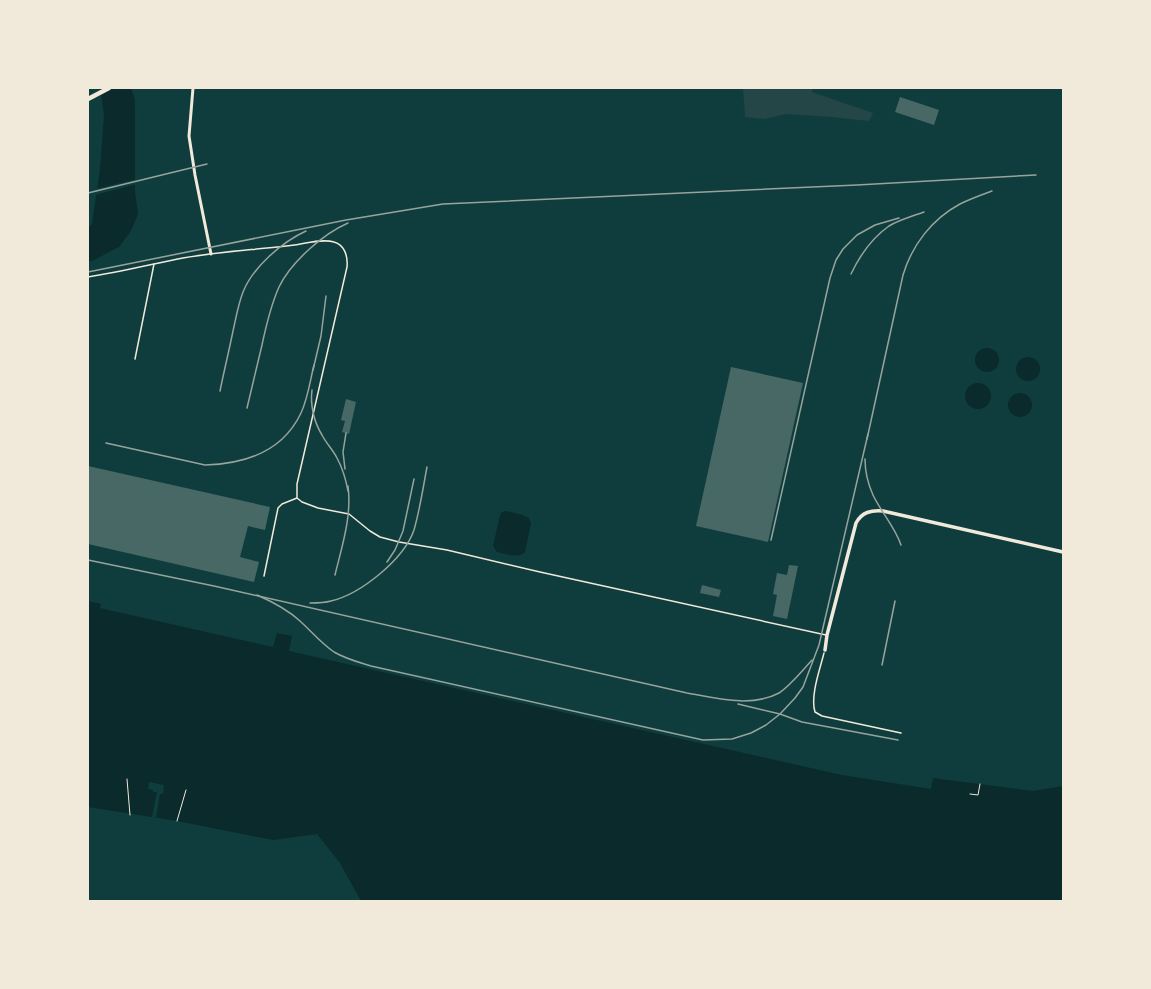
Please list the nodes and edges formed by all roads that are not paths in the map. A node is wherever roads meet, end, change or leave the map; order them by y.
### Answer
1 (109, 88) edge
2 (193, 88) edge
3 (88, 98) edge
4 (211, 254) junction
5 (154, 264) junction
6 (88, 278) edge
7 (135, 359) dead end
8 (297, 498) junction
9 (1063, 552) edge
10 (264, 576) dead end
11 (827, 635) junction
12 (825, 651) joint
13 (901, 733) dead end

1 - 3 main road
2 - 4 street
4 - 5 lane
4 - 8 lane
5 - 6 lane
5 - 7 lane
8 - 10 lane
8 - 11 lane
9 - 11 street
11 - 12 street
12 - 13 lane

